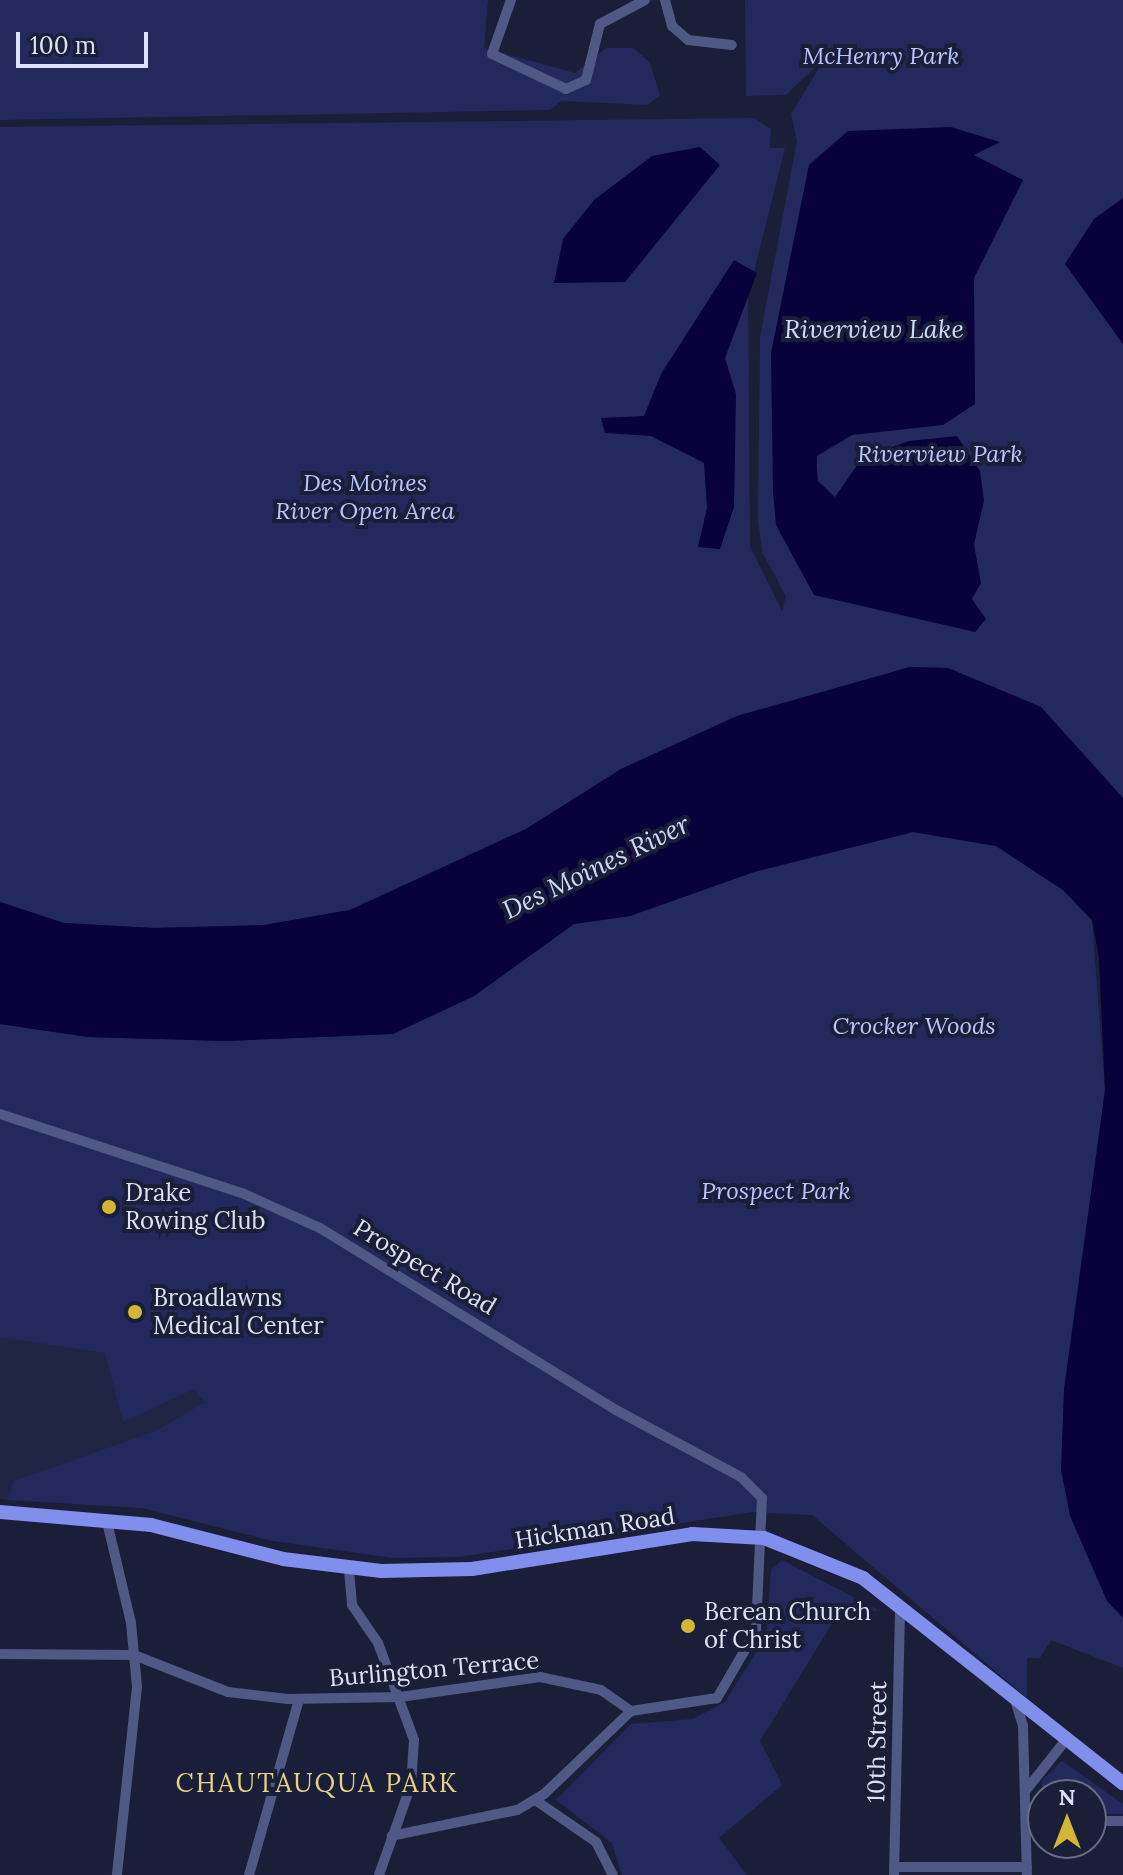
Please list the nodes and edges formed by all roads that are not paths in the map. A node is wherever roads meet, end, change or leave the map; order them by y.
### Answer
1 (511, 0) edge
2 (645, 0) edge
3 (665, 0) edge
4 (732, 45) dead end
5 (0, 1114) edge
6 (0, 1512) edge
7 (107, 1522) junction
8 (764, 1538) junction
9 (349, 1570) junction
10 (900, 1609) junction
11 (0, 1654) edge
12 (134, 1655) junction
13 (400, 1697) junction
14 (299, 1699) junction
15 (1016, 1703) junction
16 (631, 1711) junction
17 (1065, 1741) junction
18 (1035, 1779) edge
19 (1123, 1783) edge
20 (1027, 1789) edge
21 (535, 1800) junction
22 (392, 1836) junction
23 (894, 1871) edge
24 (1027, 1871) edge
25 (117, 1875) edge
26 (249, 1875) edge
27 (379, 1875) edge
28 (613, 1875) edge

1 - 2 street
3 - 4 street
5 - 8 street, Prospect Road
6 - 7 main road, Hickman Road
7 - 9 main road, Hickman Road
7 - 12 street
8 - 9 main road, Hickman Road
8 - 10 main road, Hickman Road
8 - 16 street, Prospect Road
9 - 13 street
10 - 15 main road, Hickman Road
10 - 23 street, 10th Street
11 - 12 street, Burlington Terrace
12 - 14 street, Burlington Terrace
12 - 25 street
13 - 14 street, Burlington Terrace
13 - 16 street, Burlington Terrace
13 - 22 street
14 - 26 street
15 - 17 main road, Hickman Road
15 - 20 street
16 - 21 street
17 - 18 street
17 - 19 main road, Hickman Road
21 - 22 street
21 - 28 street
22 - 27 street
23 - 24 street

